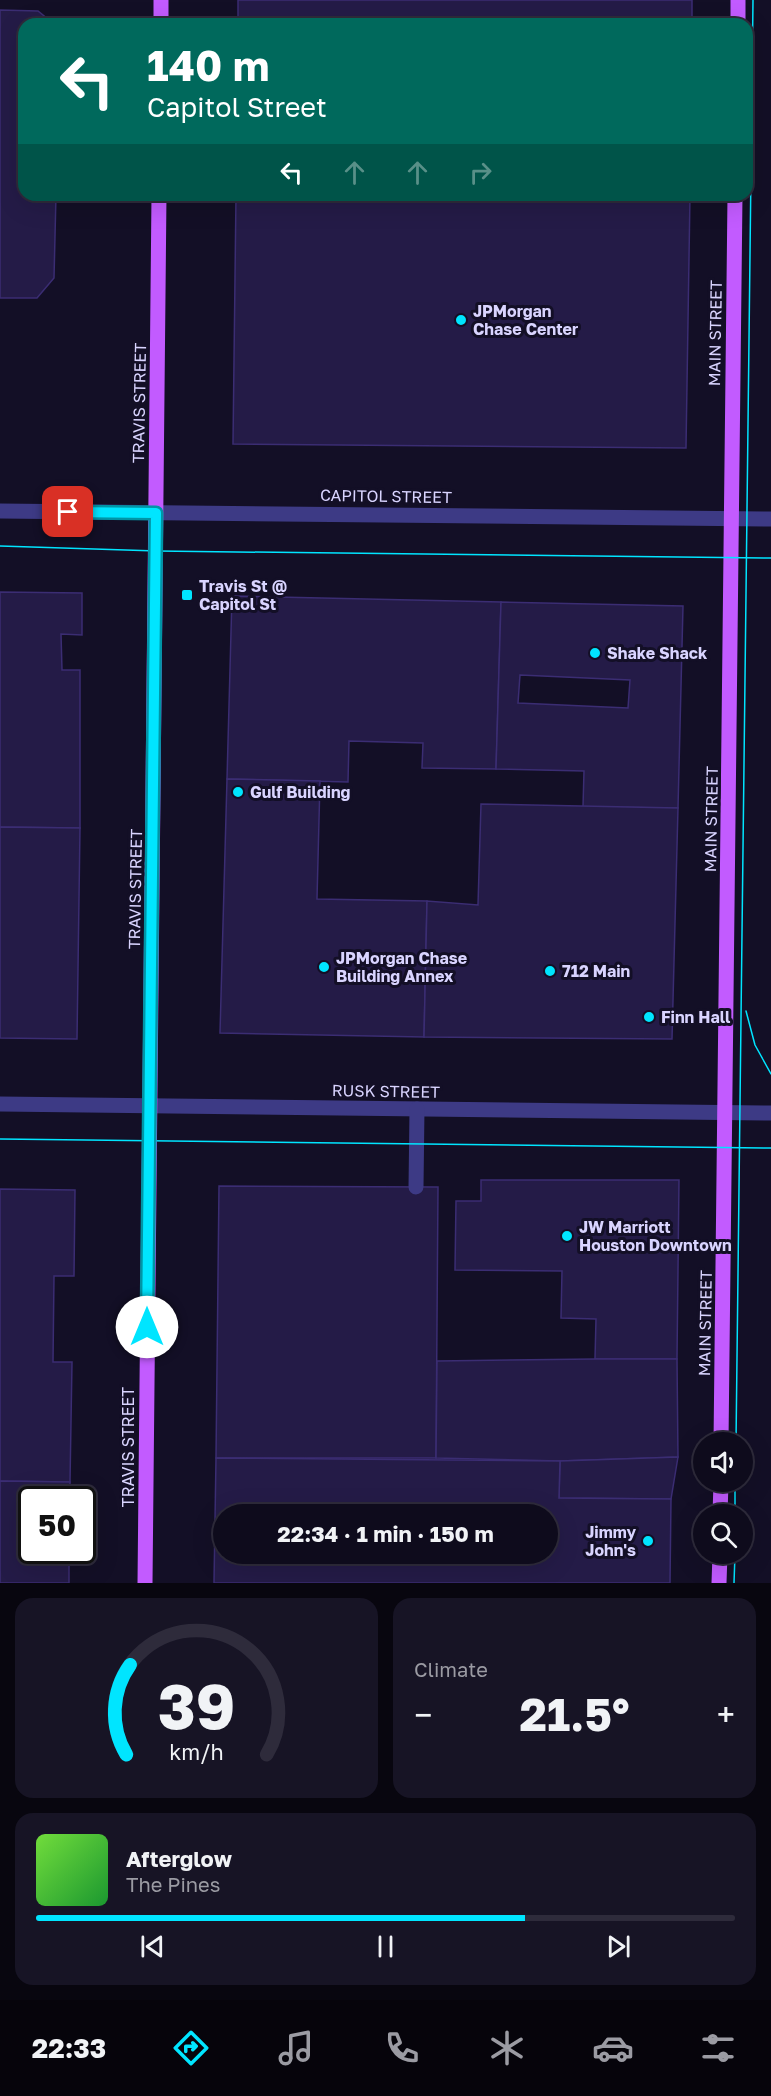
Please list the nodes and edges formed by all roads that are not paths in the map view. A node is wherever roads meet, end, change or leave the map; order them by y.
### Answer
1 (161, 0) edge
2 (738, 0) edge
3 (161, 18) edge
4 (738, 18) edge
5 (159, 201) edge
6 (735, 201) edge
7 (0, 511) edge
8 (156, 513) junction
9 (733, 518) junction
10 (771, 519) edge
11 (0, 1104) edge
12 (150, 1106) junction
13 (417, 1109) junction
14 (726, 1113) junction
15 (771, 1113) edge
16 (416, 1187) dead end
17 (721, 1432) edge
18 (720, 1564) edge
19 (145, 1583) edge
20 (719, 1583) edge

1 - 3 main road
2 - 4 main road
5 - 8 main road, TRAVIS STREET
6 - 9 main road, MAIN STREET
7 - 8 street, CAPITOL STREET
8 - 9 street, CAPITOL STREET
8 - 12 main road, TRAVIS STREET
9 - 10 street, CAPITOL STREET
9 - 14 main road, MAIN STREET
11 - 12 street, RUSK STREET
12 - 13 street, RUSK STREET
12 - 19 main road, TRAVIS STREET
13 - 14 street, RUSK STREET
13 - 16 street
14 - 15 street, RUSK STREET
14 - 17 main road, MAIN STREET
18 - 20 main road

